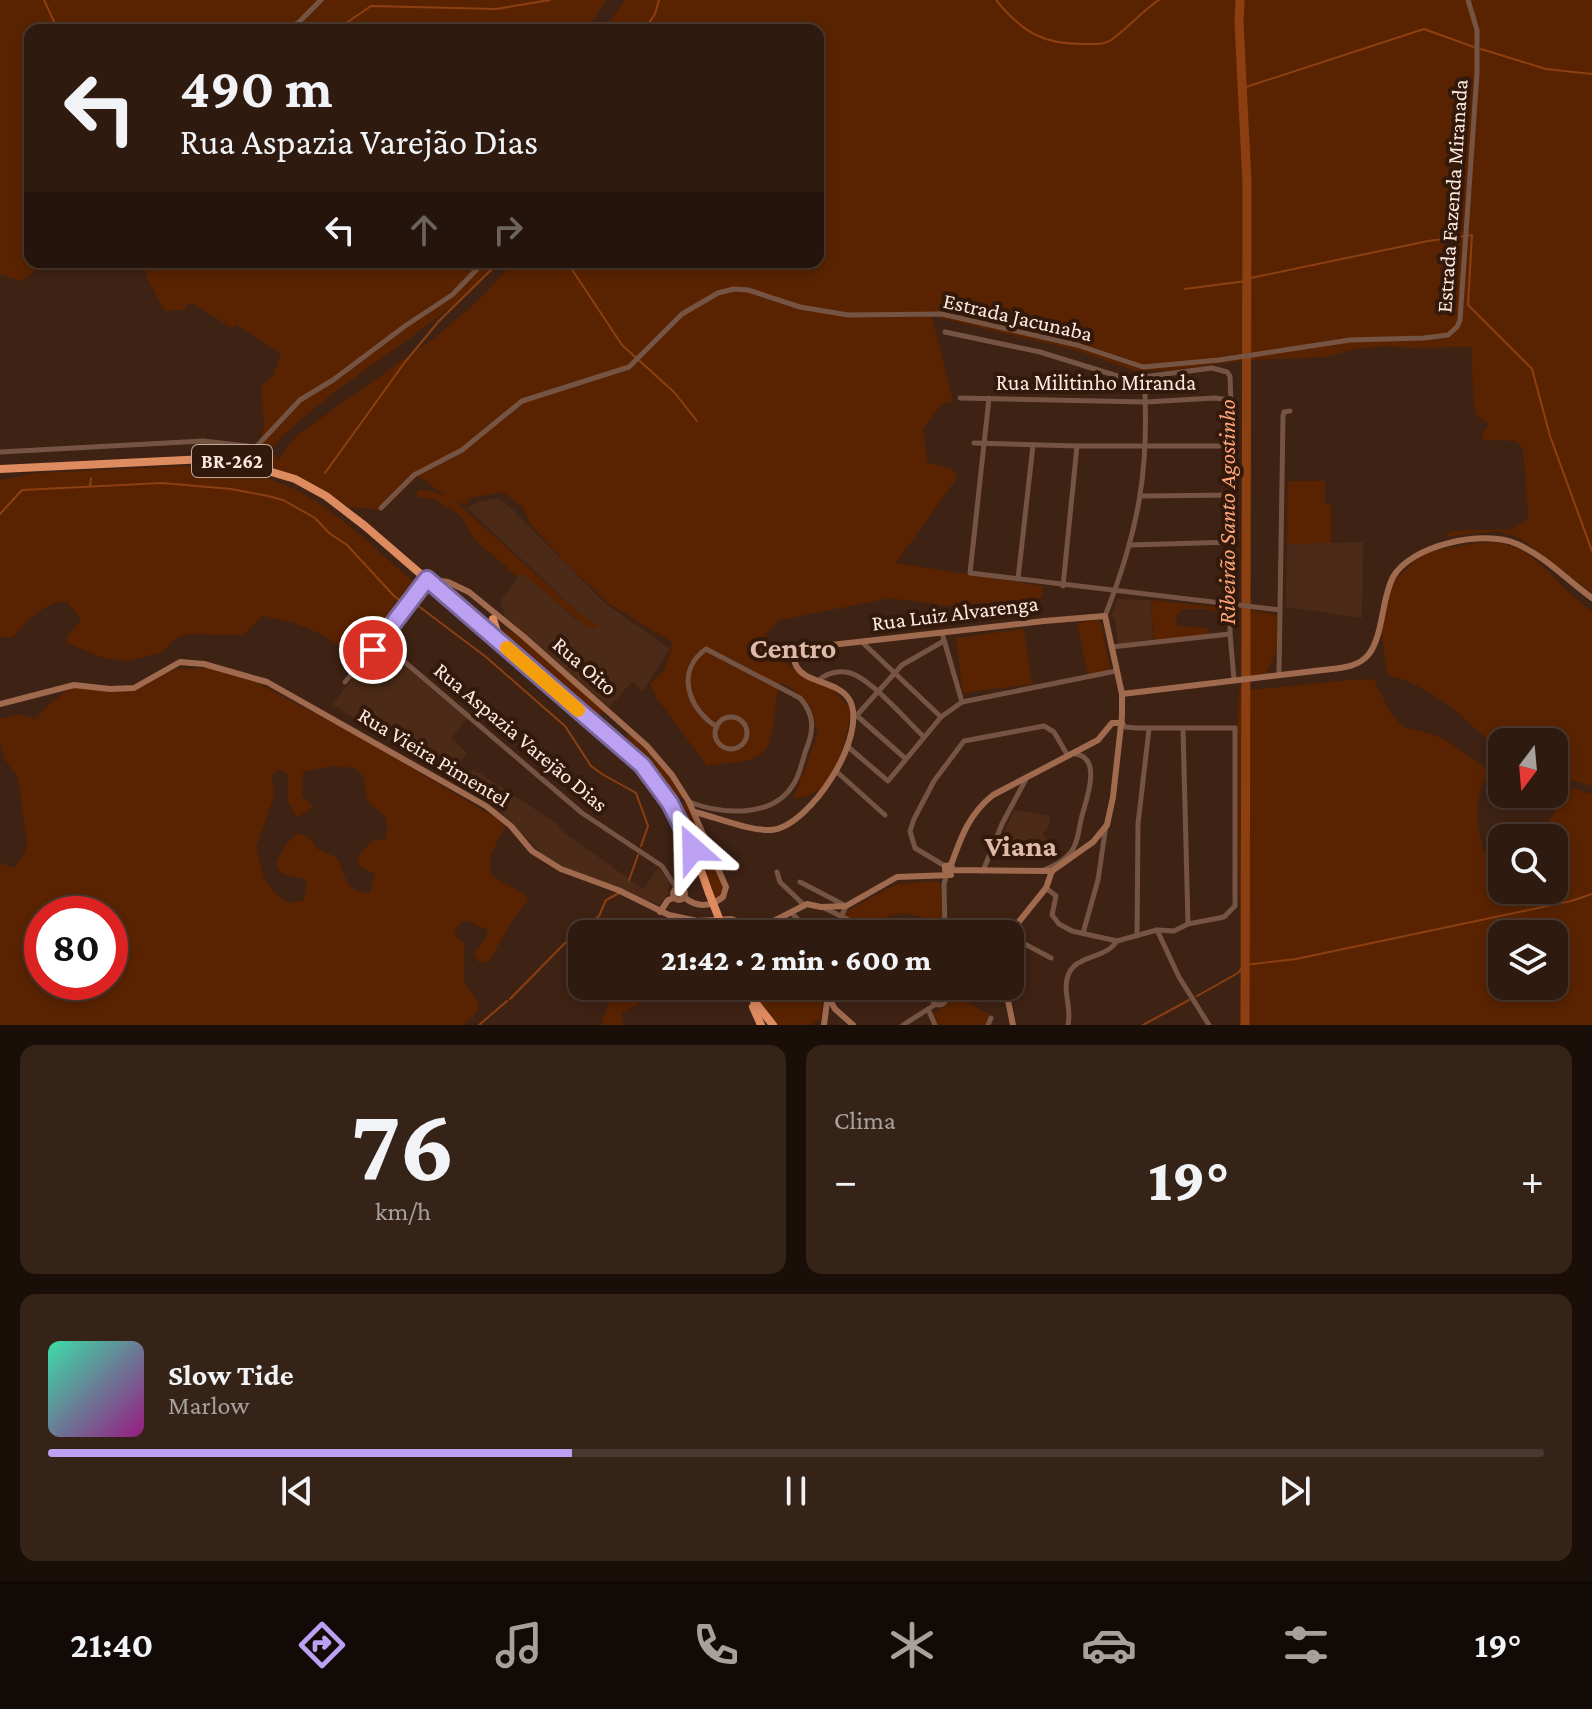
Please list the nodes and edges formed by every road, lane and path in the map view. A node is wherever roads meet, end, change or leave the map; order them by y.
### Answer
1 (321, 0) edge
2 (1468, 0) edge
3 (296, 24) edge
4 (478, 268) edge
5 (945, 332) dead end
6 (1143, 367) junction
7 (1144, 376) junction
8 (960, 398) dead end
9 (989, 398) junction
10 (1231, 400) junction
11 (1146, 402) junction
12 (1290, 411) dead end
13 (974, 443) dead end
14 (983, 443) junction
15 (1033, 445) junction
16 (1077, 446) junction
17 (1232, 446) junction
18 (1147, 447) junction
19 (0, 452) edge
20 (0, 469) edge
21 (1234, 495) junction
22 (1142, 496) junction
23 (381, 508) dead end
24 (1233, 542) junction
25 (1130, 545) junction
26 (427, 579) junction
27 (1018, 579) junction
28 (1063, 586) junction
29 (1115, 591) junction
30 (1592, 598) edge
31 (1231, 606) junction
32 (1280, 610) junction
33 (493, 615) junction
34 (1105, 616) junction
35 (482, 626) junction
36 (1230, 634) junction
37 (943, 637) junction
38 (380, 641) junction
39 (862, 642) junction
40 (501, 643) junction
41 (1111, 647) junction
42 (1116, 671) junction
43 (894, 673) junction
44 (1279, 674) junction
45 (819, 680) junction
46 (1237, 680) junction
47 (345, 682) dead end
48 (877, 692) junction
49 (1122, 694) junction
50 (962, 702) junction
51 (0, 704) edge
52 (856, 715) junction
53 (941, 717) junction
54 (1122, 723) junction
55 (853, 724) junction
56 (869, 724) junction
57 (717, 727) junction
58 (1183, 728) junction
59 (1149, 729) junction
60 (924, 737) junction
61 (847, 746) junction
62 (1072, 755) junction
63 (906, 759) junction
64 (837, 772) junction
65 (1026, 779) junction
66 (689, 802) junction
67 (694, 812) junction
68 (885, 815) dead end
69 (1107, 825) junction
70 (1053, 869) junction
71 (948, 870) junction
72 (982, 871) junction
73 (777, 872) dead end
74 (800, 882) dead end
75 (1046, 888) junction
76 (677, 889) junction
77 (674, 898) junction
78 (685, 898) junction
79 (804, 905) junction
80 (846, 906) junction
81 (821, 907) junction
82 (660, 912) junction
83 (788, 913) junction
84 (841, 917) junction
85 (687, 920) edge
86 (687, 920) edge
87 (719, 920) edge
88 (735, 920) edge
89 (775, 920) edge
90 (796, 920) edge
91 (848, 920) edge
92 (945, 920) edge
93 (1020, 920) edge
94 (1188, 924) junction
95 (1157, 930) junction
96 (1083, 933) junction
97 (1137, 936) junction
98 (1117, 941) junction
99 (1024, 942) edge
100 (1051, 958) dead end
101 (749, 1000) edge
102 (754, 1000) edge
103 (827, 1000) edge
104 (831, 1000) edge
105 (934, 1000) edge
106 (942, 1000) edge
107 (1008, 1000) edge
108 (936, 1004) junction
109 (928, 1009) junction
110 (991, 1018) dead end
111 (825, 1023) edge
112 (758, 1025) edge
113 (773, 1025) edge
114 (852, 1025) edge
115 (903, 1025) edge
116 (935, 1025) edge
117 (988, 1025) edge
118 (1013, 1025) edge
119 (1068, 1025) edge
120 (1209, 1025) edge

1 - 3 street
2 - 6 street, Estrada Fazenda Miranada
4 - 19 street
5 - 7 street
6 - 7 street
6 - 23 street, Estrada Jacunaba
7 - 10 street
7 - 11 street
8 - 9 street, Rua Militinho Miranda
9 - 11 street, Rua Militinho Miranda
9 - 14 street
10 - 11 street, Rua Militinho Miranda
10 - 17 street
11 - 18 street
12 - 32 street
13 - 14 street
14 - 15 street
14 - 27 street
15 - 16 street
15 - 27 street
16 - 18 street
16 - 28 street
17 - 18 street
17 - 21 street
18 - 22 street
20 - 26 highway, BR-262
21 - 22 street
21 - 24 street
22 - 25 street
24 - 25 street
24 - 31 street
25 - 29 street
26 - 33 street, Rua Oito
26 - 35 highway, BR-262
26 - 38 street
27 - 28 street
28 - 29 street
29 - 31 street
29 - 34 street
30 - 44 street
31 - 32 street
31 - 36 street
32 - 44 street
33 - 35 street
33 - 40 highway
33 - 66 street, Rua Oito
34 - 37 street, Rua Luiz Alvarenga
34 - 41 street
35 - 40 highway, BR-262
36 - 41 street
36 - 46 street
37 - 39 street, Rua Luiz Alvarenga
37 - 43 street
37 - 50 street
38 - 47 street
38 - 76 street, Rua Aspazia Varejão Dias
39 - 43 street
39 - 45 street, Rua Luiz Alvarenga
40 - 87 highway, BR-262, bridge
41 - 42 street
42 - 49 street
42 - 50 street
43 - 48 street
43 - 53 street
44 - 46 street
45 - 48 street
45 - 52 street, Rua Luiz Alvarenga
46 - 49 street
48 - 52 street
48 - 60 street
49 - 54 street
50 - 53 street
51 - 82 street, Rua Vieira Pimentel
52 - 55 street
52 - 56 street
53 - 60 street
54 - 59 street
54 - 62 street
54 - 69 street
55 - 56 street
55 - 61 street
56 - 63 street
57 - 57 street
57 - 66 street
58 - 59 street
58 - 94 street
58 - 94 street
59 - 97 street
60 - 63 street
61 - 63 street
61 - 64 street
62 - 65 street
62 - 70 street
62 - 71 street
64 - 67 street
64 - 68 street
65 - 71 street
65 - 72 street
66 - 67 street, Rua Oito
67 - 78 street, Rua Oito
69 - 70 street
69 - 96 street
70 - 72 street
70 - 75 street
71 - 72 street
71 - 80 street
71 - 92 street
73 - 79 street
74 - 80 street
75 - 93 street
75 - 96 street
76 - 77 street
76 - 78 street
77 - 78 street
77 - 82 street
79 - 81 street
79 - 83 street
80 - 81 street
80 - 84 street
81 - 84 street
82 - 85 street, Rua Vieira Pimentel
83 - 89 street
83 - 90 street
84 - 91 street
86 - 88 street, Rua Vieira Pimentel
94 - 95 street
95 - 97 street
95 - 120 street
96 - 98 street
97 - 98 street
98 - 119 street
99 - 100 street
101 - 112 highway
102 - 113 highway
103 - 111 street
104 - 114 street
105 - 108 street
106 - 108 street
107 - 118 street
108 - 109 street
109 - 115 street
109 - 116 street
110 - 117 street
111 - 114 street

